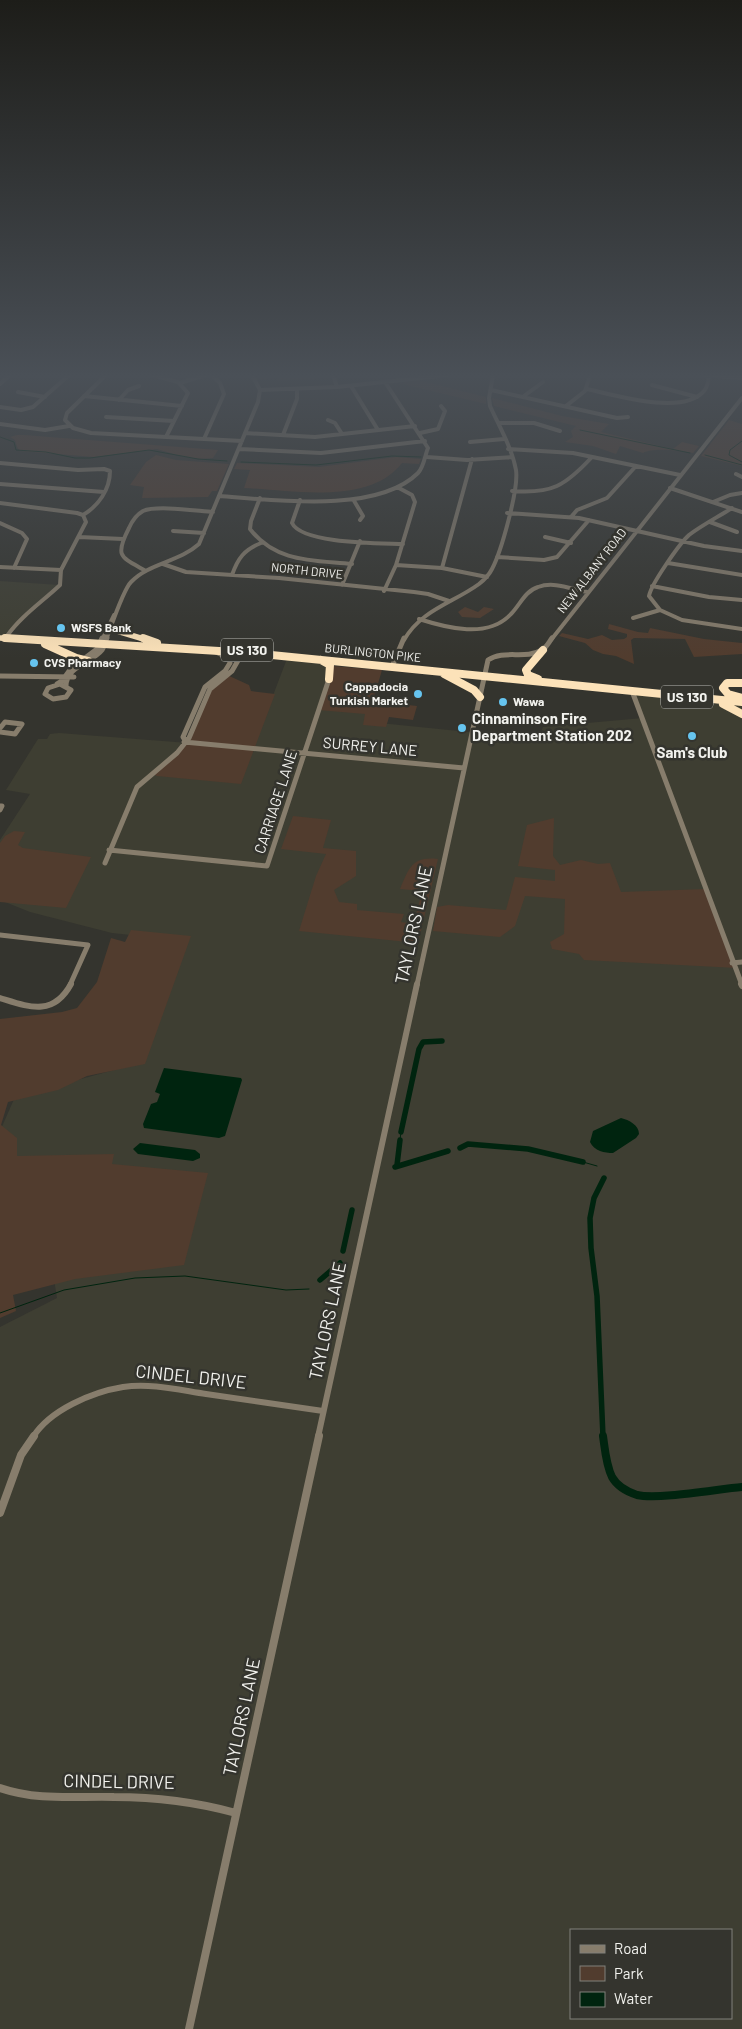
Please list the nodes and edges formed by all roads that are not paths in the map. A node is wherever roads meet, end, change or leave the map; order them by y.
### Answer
1 (75, 470) edge
2 (231, 470) edge
3 (422, 470) edge
4 (469, 470) edge
5 (516, 470) edge
6 (580, 470) edge
7 (633, 470) edge
8 (654, 470) edge
9 (684, 470) edge
10 (736, 474) dead end
11 (680, 475) junction
12 (742, 478) edge
13 (0, 484) edge
14 (397, 487) junction
15 (670, 488) junction
16 (512, 491) junction
17 (104, 492) junction
18 (742, 493) edge
19 (220, 496) junction
20 (260, 498) junction
21 (353, 499) junction
22 (300, 500) junction
23 (713, 502) junction
24 (0, 503) edge
25 (732, 508) junction
26 (213, 512) junction
27 (742, 512) edge
28 (507, 513) junction
29 (83, 515) junction
30 (571, 518) junction
31 (360, 520) dead end
32 (590, 520) junction
33 (710, 522) junction
34 (0, 523) edge
35 (173, 531) dead end
36 (636, 531) junction
37 (737, 532) dead end
38 (204, 533) junction
39 (79, 537) junction
40 (545, 537) dead end
41 (123, 539) junction
42 (360, 541) junction
43 (684, 541) junction
44 (571, 542) junction
45 (261, 543) junction
46 (402, 544) junction
47 (742, 551) edge
48 (497, 557) junction
49 (668, 563) junction
50 (162, 564) junction
51 (352, 564) junction
52 (396, 565) junction
53 (0, 567) edge
54 (14, 568) junction
55 (442, 568) junction
56 (61, 570) junction
57 (146, 571) junction
58 (232, 575) junction
59 (742, 575) edge
60 (486, 577) junction
61 (342, 585) junction
62 (652, 586) junction
63 (384, 590) junction
64 (587, 592) junction
65 (742, 600) edge
66 (449, 601) junction
67 (660, 610) junction
68 (634, 618) dead end
69 (419, 619) junction
70 (109, 628) junction
71 (742, 629) edge
72 (2, 636) edge
73 (30, 640) junction
74 (103, 643) junction
75 (162, 644) junction
76 (205, 650) junction
77 (543, 650) junction
78 (252, 653) junction
79 (527, 654) junction
80 (316, 659) junction
81 (85, 660) junction
82 (346, 662) junction
83 (393, 664) junction
84 (531, 664) junction
85 (435, 671) junction
86 (484, 675) junction
87 (0, 676) edge
88 (69, 677) junction
89 (329, 679) junction
90 (538, 679) junction
91 (742, 682) edge
92 (57, 684) junction
93 (66, 686) junction
94 (466, 686) junction
95 (482, 688) junction
96 (632, 691) junction
97 (480, 697) junction
98 (706, 699) junction
99 (742, 700) edge
100 (742, 714) edge
101 (185, 741) junction
102 (305, 753) junction
103 (464, 768) junction
104 (109, 850) junction
105 (104, 863) dead end
106 (0, 935) edge
107 (732, 962) junction
108 (742, 962) edge
109 (742, 986) edge
110 (0, 998) edge
111 (323, 1411) junction
112 (0, 1513) edge
113 (0, 1788) edge
114 (236, 1813) junction
115 (189, 2029) edge

1 - 17 street
2 - 19 street
3 - 14 street
4 - 55 street
5 - 16 street
6 - 16 street
7 - 30 street
8 - 11 street
9 - 11 street, NEW ALBANY ROAD
10 - 12 street
11 - 15 street, NEW ALBANY ROAD
13 - 17 street
14 - 21 street
14 - 46 street
15 - 23 street
15 - 36 street, NEW ALBANY ROAD
16 - 28 street
17 - 29 street
18 - 23 street
19 - 20 street
19 - 26 street
20 - 22 street
20 - 45 street
21 - 22 street
21 - 31 street
22 - 42 street
23 - 25 street
24 - 29 street
25 - 27 street
25 - 33 street
26 - 38 street
26 - 41 street
28 - 30 street
28 - 48 street
29 - 39 street
30 - 32 street
32 - 36 street
32 - 44 street
33 - 37 street
33 - 43 street
34 - 54 street
35 - 38 street
36 - 43 street
36 - 64 street, NEW ALBANY ROAD
38 - 50 street
39 - 41 street
39 - 56 street
40 - 44 street
41 - 57 street
42 - 46 street
42 - 51 street
43 - 47 street
43 - 49 street
44 - 48 street
45 - 51 street
45 - 58 street
46 - 52 street
48 - 60 street
49 - 59 street
49 - 62 street
50 - 57 street
50 - 58 street, NORTH DRIVE
51 - 61 street
52 - 55 street
52 - 63 street
53 - 54 street
54 - 56 street
55 - 60 street
56 - 72 street
57 - 70 street
58 - 61 street, NORTH DRIVE
60 - 66 street
61 - 63 street, NORTH DRIVE
62 - 65 street
62 - 67 street
63 - 66 street, NORTH DRIVE
64 - 69 street
64 - 77 street, NEW ALBANY ROAD
66 - 69 street
67 - 68 street
67 - 71 street
69 - 83 street
70 - 74 street
70 - 75 highway
72 - 73 highway, BURLINGTON PIKE / US 130
72 - 74 highway, BURLINGTON PIKE / US 130
73 - 74 highway, BURLINGTON PIKE / US 130
73 - 81 highway
74 - 75 highway, BURLINGTON PIKE / US 130
74 - 76 highway, BURLINGTON PIKE / US 130
74 - 81 street
75 - 83 highway, BURLINGTON PIKE / US 130
76 - 78 highway, BURLINGTON PIKE / US 130
76 - 101 street
77 - 79 street
77 - 84 highway
78 - 80 highway, BURLINGTON PIKE / US 130
78 - 101 street
79 - 84 highway
79 - 86 street, TAYLORS LANE
80 - 82 highway, BURLINGTON PIKE / US 130
80 - 89 highway
81 - 88 street
82 - 85 highway, BURLINGTON PIKE / US 130
82 - 89 highway
83 - 86 highway, BURLINGTON PIKE / US 130
84 - 90 highway
85 - 86 highway, BURLINGTON PIKE / US 130
85 - 94 highway
86 - 90 highway, BURLINGTON PIKE / US 130
86 - 95 street, TAYLORS LANE
86 - 96 highway, BURLINGTON PIKE / US 130
87 - 88 street
88 - 92 street
88 - 93 street
89 - 102 street, CARRIAGE LANE
90 - 99 highway, BURLINGTON PIKE / US 130
91 - 99 highway
92 - 93 street
92 - 93 street
94 - 95 highway
94 - 97 highway
95 - 97 street, TAYLORS LANE
96 - 98 highway, BURLINGTON PIKE / US 130
96 - 107 street
97 - 103 street, TAYLORS LANE
98 - 99 highway, BURLINGTON PIKE / US 130
98 - 100 highway
101 - 102 street, SURREY LANE
101 - 104 street
102 - 103 street, SURREY LANE
102 - 104 street, CARRIAGE LANE
103 - 111 street, TAYLORS LANE
104 - 105 street
106 - 110 street
107 - 108 street
107 - 109 street
111 - 112 street, CINDEL DRIVE
111 - 114 street, TAYLORS LANE
113 - 114 street, CINDEL DRIVE
114 - 115 street, TAYLORS LANE

